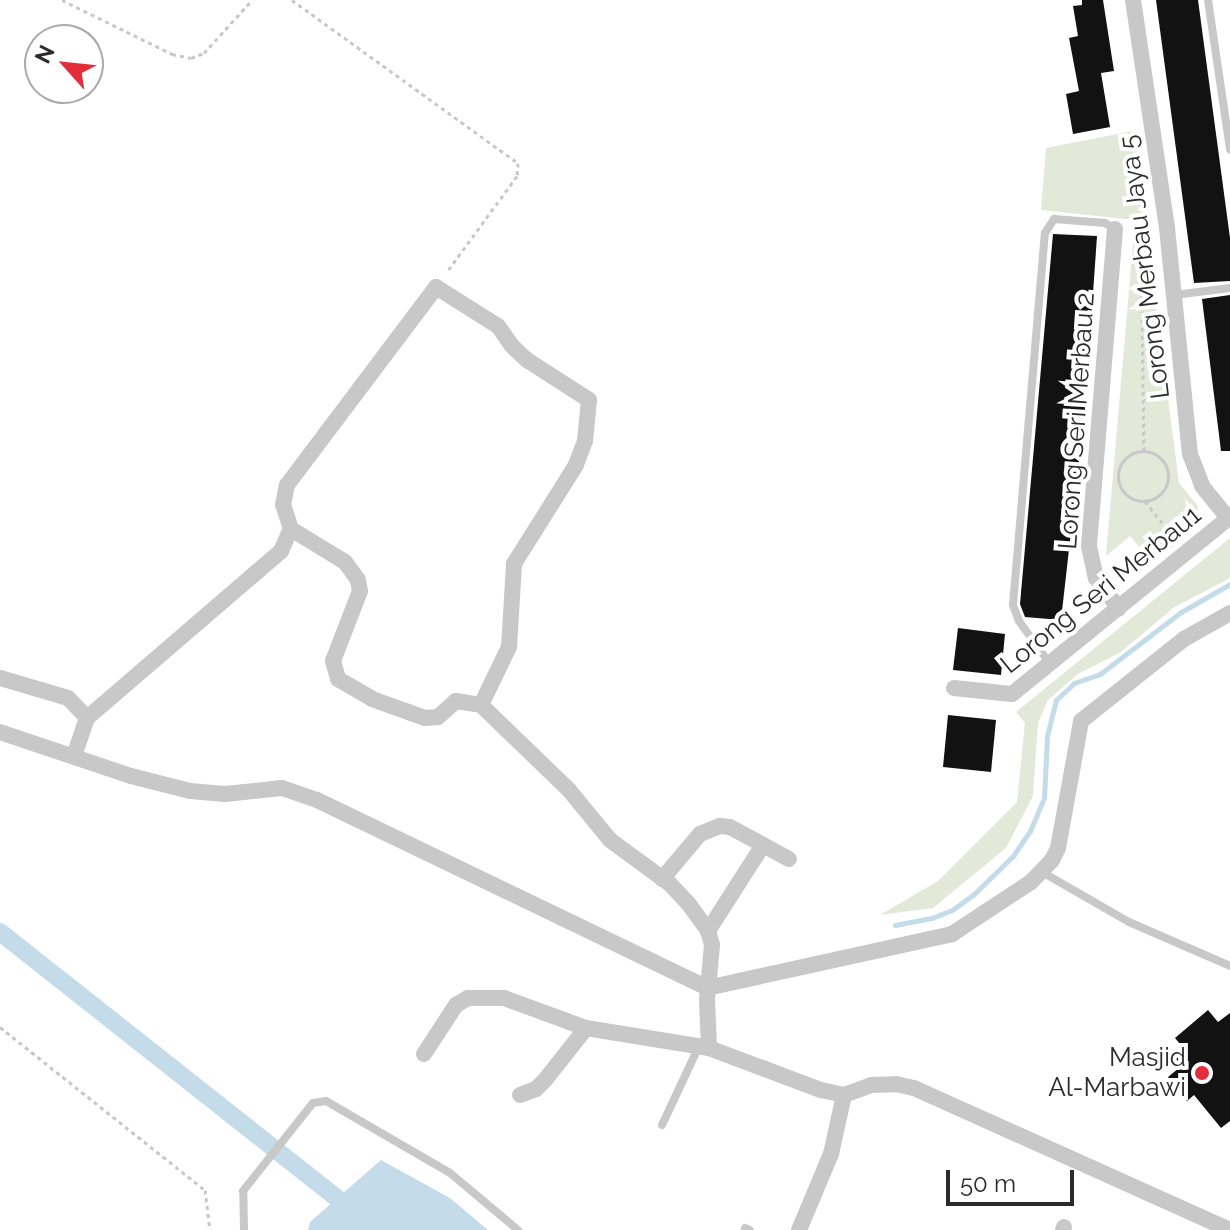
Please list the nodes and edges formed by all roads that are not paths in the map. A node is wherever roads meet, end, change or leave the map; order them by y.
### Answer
1 (1133, 0) edge
2 (1208, 0) edge
3 (1226, 88) edge
4 (1230, 149) edge
5 (1115, 229) joint
6 (1230, 288) edge
7 (1175, 295) junction
8 (1229, 518) edge
9 (291, 529) junction
10 (1119, 608) junction
11 (1230, 613) edge
12 (1050, 664) junction
13 (0, 678) edge
14 (954, 688) dead end
15 (481, 705) junction
16 (87, 718) junction
17 (0, 732) edge
18 (74, 756) junction
19 (763, 845) junction
20 (789, 859) dead end
21 (1042, 872) junction
22 (662, 879) junction
23 (708, 931) junction
24 (1230, 966) edge
25 (707, 988) junction
26 (586, 1028) junction
27 (704, 1047) junction
28 (424, 1054) dead end
29 (520, 1095) dead end
30 (844, 1095) junction
31 (662, 1125) dead end
32 (244, 1230) edge
33 (518, 1230) edge
34 (799, 1230) edge
35 (1230, 1230) edge

1 - 7 street, Lorong Merbau Jaya 5
2 - 3 lane
3 - 4 lane
5 - 10 street, Lorong Seri Merbau 2
5 - 12 lane
6 - 7 lane
7 - 8 street, Lorong Merbau Jaya 5
8 - 10 street, Lorong Seri Merbau1
9 - 15 street
9 - 15 street
9 - 16 street
10 - 12 street, Lorong Seri Merbau1
11 - 21 street
12 - 14 street, Lorong Seri Merbau1
13 - 16 street
15 - 22 street
16 - 18 street
17 - 18 street
18 - 25 street
19 - 20 street
19 - 22 street
19 - 23 street
21 - 24 lane
21 - 25 street
22 - 23 street
23 - 25 street
25 - 27 street
26 - 27 street
26 - 28 street
26 - 29 street
27 - 30 street
27 - 31 lane
30 - 34 street
30 - 35 street
32 - 33 lane

